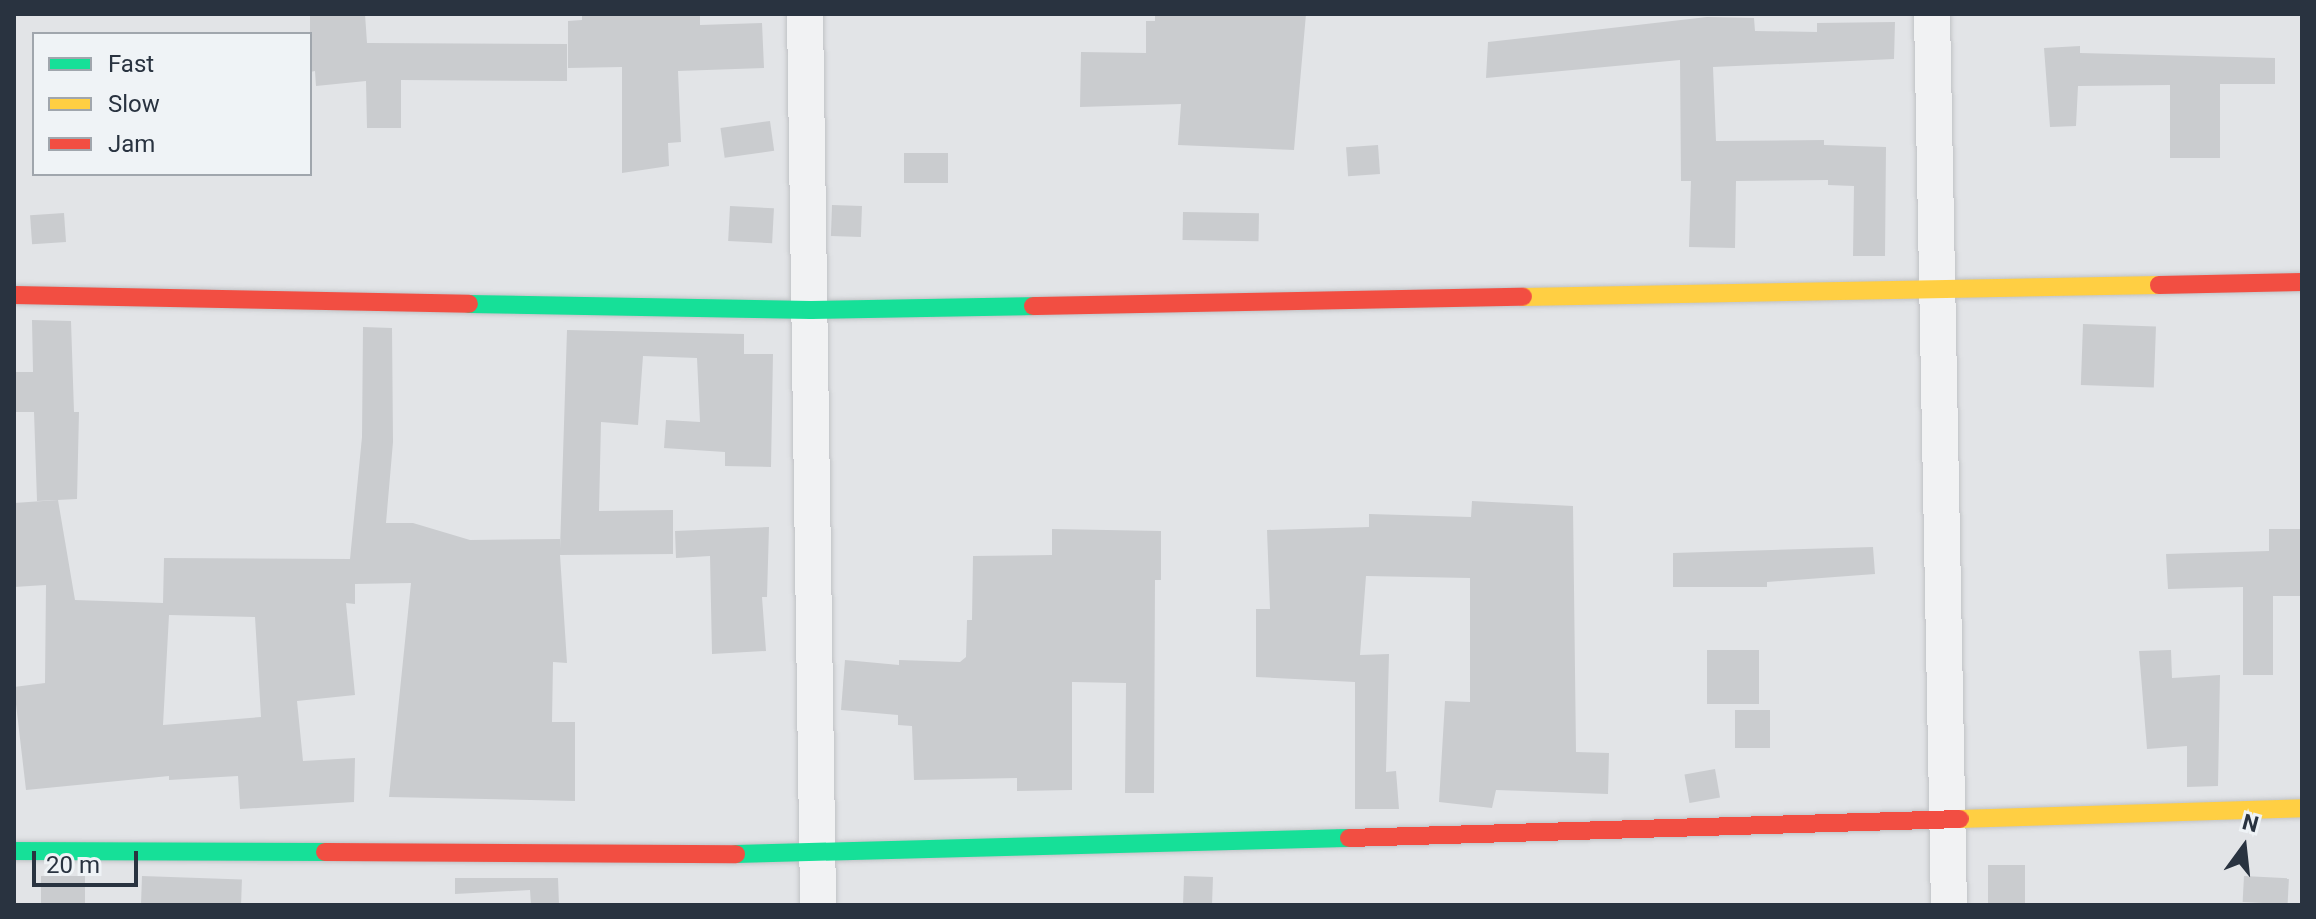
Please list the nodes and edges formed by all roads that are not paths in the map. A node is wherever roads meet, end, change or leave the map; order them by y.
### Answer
1 (805, 14) edge
2 (1932, 14) edge
3 (2302, 282) edge
4 (1938, 286) junction
5 (14, 295) edge
6 (811, 310) junction
7 (2302, 808) edge
8 (1948, 816) junction
9 (14, 851) edge
10 (819, 854) junction
11 (818, 905) edge
12 (1949, 905) edge

1 - 6 street
2 - 4 street
3 - 4 street
4 - 6 street
4 - 8 street
5 - 6 street
6 - 10 street
7 - 8 street
8 - 10 street
8 - 12 street
9 - 10 street
10 - 11 street

